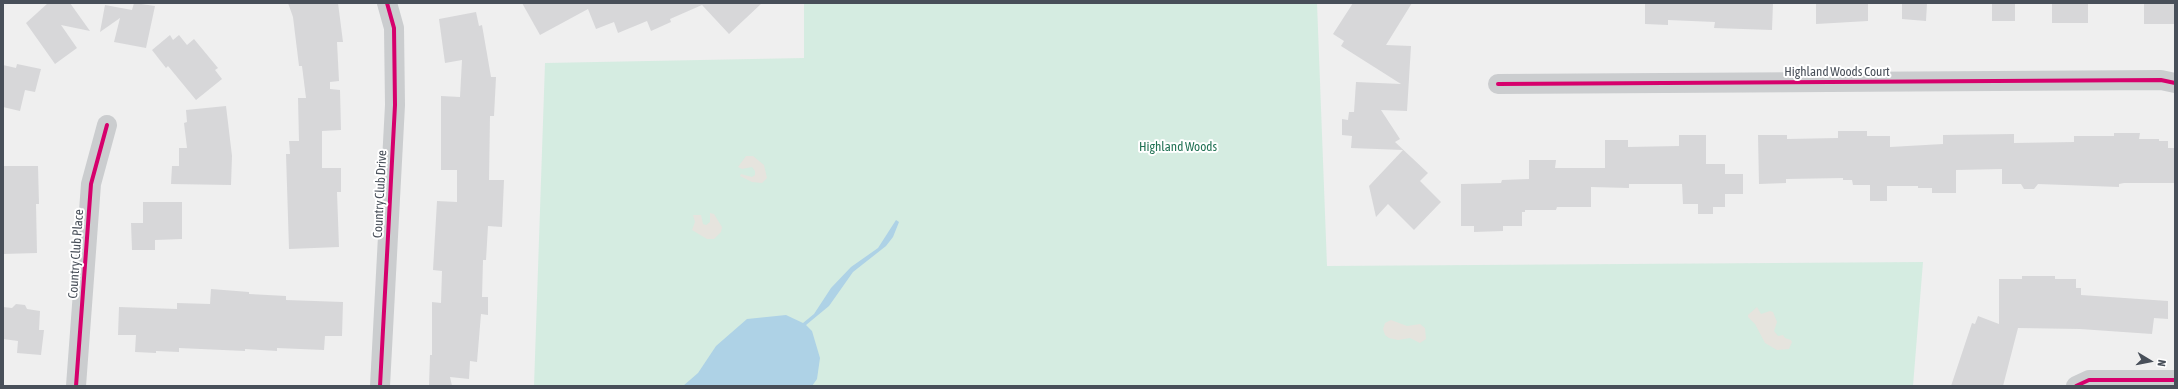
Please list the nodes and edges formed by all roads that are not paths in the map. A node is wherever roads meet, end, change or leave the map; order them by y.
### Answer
1 (387, 3) edge
2 (2175, 83) edge
3 (1498, 84) dead end
4 (107, 125) dead end
5 (2175, 380) edge
6 (76, 386) edge
7 (380, 386) edge
8 (2076, 386) edge

1 - 7 street, Country Club Drive
2 - 3 street, Highland Woods Court
4 - 6 street, Country Club Place
5 - 8 street

